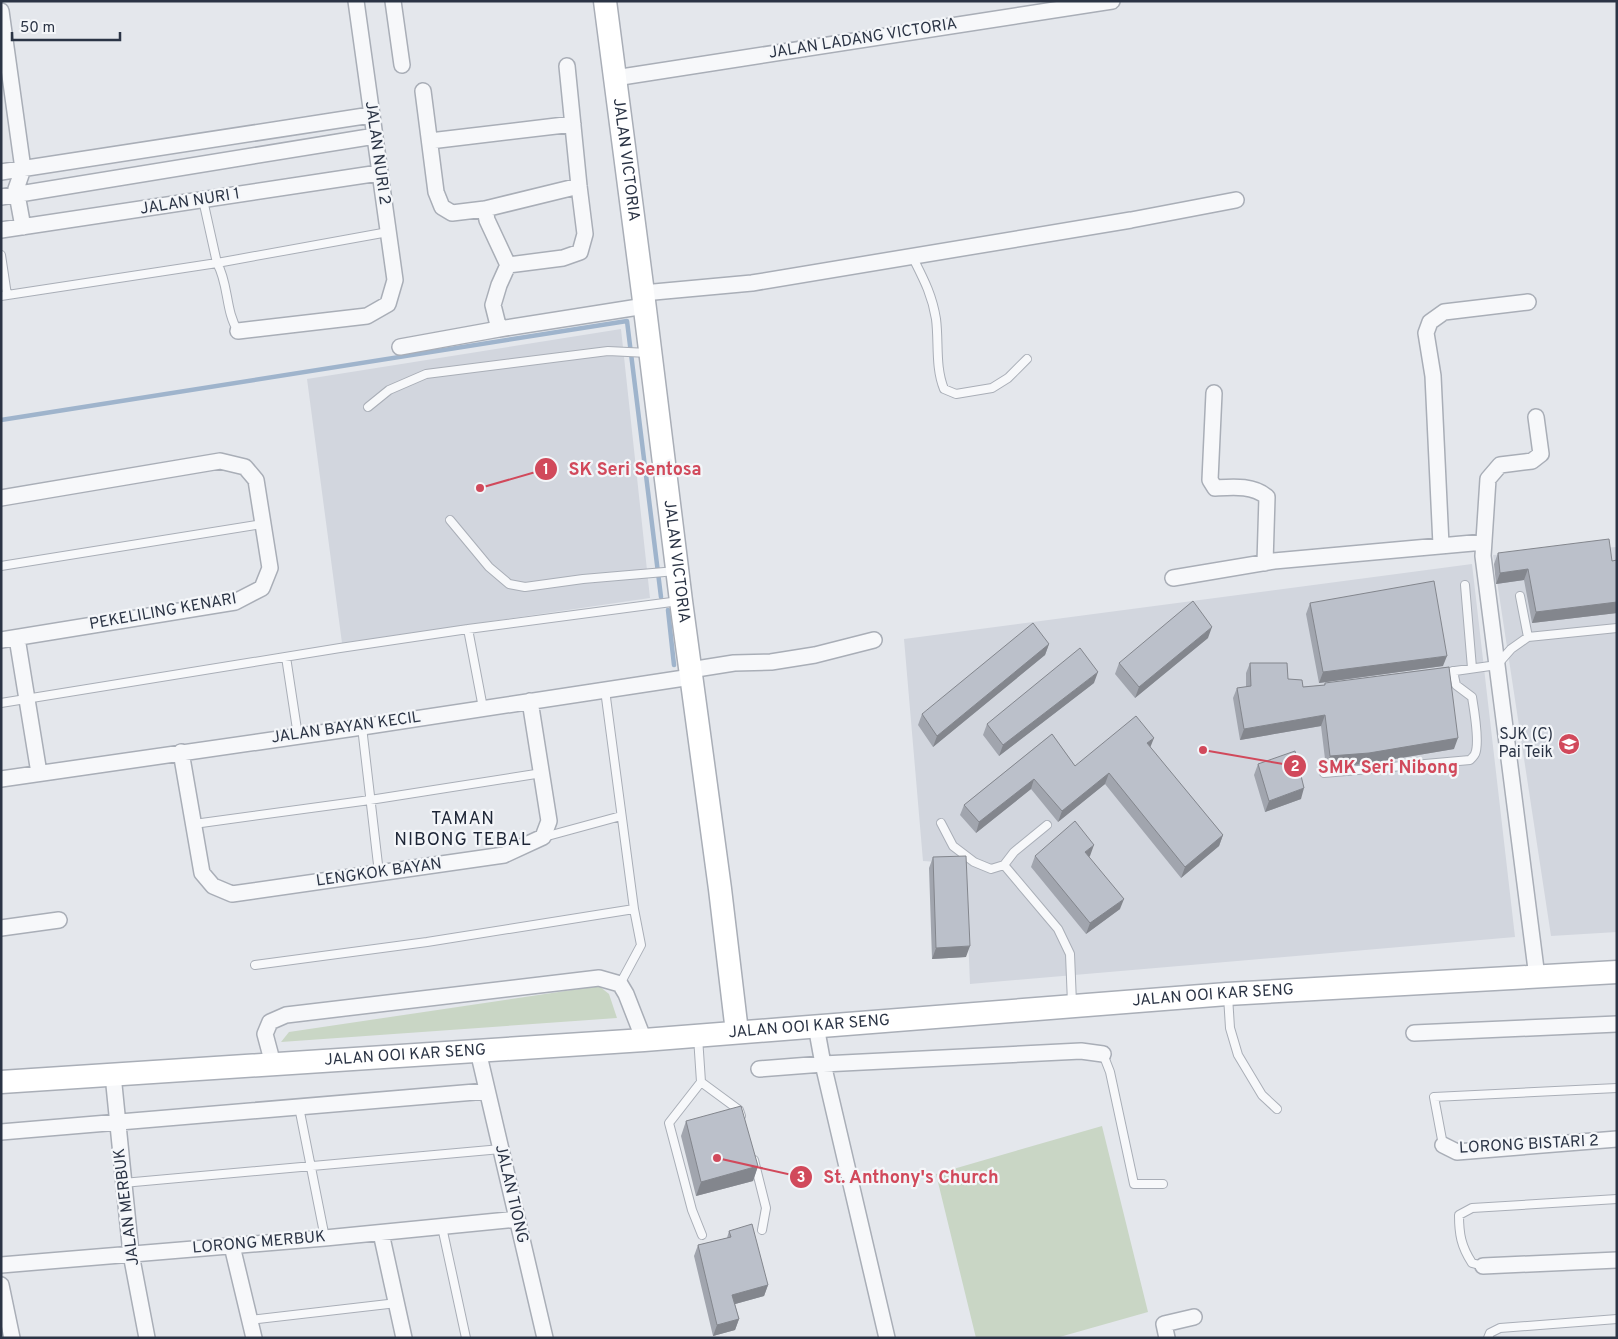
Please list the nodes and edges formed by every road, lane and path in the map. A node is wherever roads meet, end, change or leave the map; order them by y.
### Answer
1 (356, 1) edge
2 (393, 1) edge
3 (605, 1) edge
4 (1112, 1) edge
5 (1, 11) edge
6 (402, 64) dead end
7 (567, 66) dead end
8 (615, 78) junction
9 (423, 91) dead end
10 (371, 115) junction
11 (573, 124) junction
12 (374, 136) junction
13 (430, 141) junction
14 (23, 169) junction
15 (1, 173) edge
16 (379, 173) junction
17 (579, 186) junction
18 (16, 192) junction
19 (1, 197) edge
20 (203, 200) junction
21 (1236, 200) dead end
22 (485, 209) junction
23 (22, 227) junction
24 (1, 230) edge
25 (388, 232) junction
26 (1, 255) edge
27 (912, 256) junction
28 (217, 263) junction
29 (508, 265) junction
30 (4, 295) edge
31 (644, 299) junction
32 (1528, 302) dead end
33 (499, 329) junction
34 (238, 331) joint
35 (400, 347) dead end
36 (644, 353) junction
37 (1027, 360) dead end
38 (1214, 393) dead end
39 (368, 407) dead end
40 (1536, 417) dead end
41 (1, 498) edge
42 (450, 520) dead end
43 (262, 524) junction
44 (1484, 542) junction
45 (1441, 545) junction
46 (1265, 563) junction
47 (1, 566) edge
48 (671, 571) junction
49 (1173, 578) dead end
50 (1465, 585) dead end
51 (1520, 596) dead end
52 (681, 601) junction
53 (1617, 628) edge
54 (468, 629) junction
55 (1528, 637) junction
56 (17, 638) junction
57 (1, 640) edge
58 (874, 640) dead end
59 (286, 657) junction
60 (1497, 665) junction
61 (1472, 668) junction
62 (1453, 671) junction
63 (691, 674) junction
64 (1434, 674) edge
65 (604, 690) junction
66 (27, 698) junction
67 (530, 701) junction
68 (1, 702) edge
69 (483, 708) junction
70 (362, 727) junction
71 (298, 736) junction
72 (181, 752) junction
73 (39, 773) junction
74 (542, 773) junction
75 (1324, 773) dead end
76 (1, 779) edge
77 (370, 800) junction
78 (621, 816) junction
79 (942, 823) dead end
80 (194, 824) junction
81 (1047, 825) dead end
82 (543, 837) junction
83 (1004, 865) junction
84 (379, 873) junction
85 (634, 908) junction
86 (59, 920) dead end
87 (1, 928) edge
88 (255, 964) dead end
89 (1617, 972) edge
90 (1537, 977) junction
91 (620, 984) junction
92 (1228, 994) junction
93 (1072, 1005) junction
94 (1617, 1024) edge
95 (816, 1026) junction
96 (737, 1032) junction
97 (1414, 1033) dead end
98 (698, 1035) junction
99 (644, 1040) junction
100 (478, 1051) junction
101 (1103, 1054) joint
102 (273, 1064) junction
103 (823, 1064) junction
104 (759, 1070) dead end
105 (113, 1075) junction
106 (1, 1082) edge
107 (701, 1082) junction
108 (1617, 1088) edge
109 (487, 1091) junction
110 (298, 1107) junction
111 (1277, 1109) dead end
112 (117, 1122) junction
113 (745, 1129) edge
114 (1, 1132) edge
115 (1617, 1139) edge
116 (1443, 1145) joint
117 (501, 1150) junction
118 (753, 1156) edge
119 (310, 1166) junction
120 (123, 1183) junction
121 (1164, 1184) dead end
122 (1617, 1199) edge
123 (517, 1219) junction
124 (442, 1227) junction
125 (762, 1230) dead end
126 (381, 1233) junction
127 (702, 1235) dead end
128 (325, 1238) junction
129 (232, 1246) junction
130 (131, 1254) junction
131 (1617, 1260) edge
132 (1, 1265) edge
133 (1483, 1266) joint
134 (1, 1285) edge
135 (397, 1303) junction
136 (1194, 1317) dead end
137 (1617, 1319) edge
138 (250, 1320) junction
139 (8, 1329) edge
140 (147, 1338) edge
141 (254, 1338) edge
142 (404, 1338) edge
143 (466, 1338) edge
144 (545, 1338) edge
145 (887, 1338) edge
146 (1167, 1338) edge
147 (1488, 1338) edge

1 - 10 street, JALAN NURI 2
2 - 6 street
3 - 8 main road, JALAN VICTORIA
4 - 8 street, JALAN LADANG VICTORIA
5 - 14 street
7 - 11 street
8 - 31 main road, JALAN VICTORIA
9 - 13 street
10 - 12 street, JALAN NURI 2
10 - 14 street
11 - 13 street
11 - 17 street
12 - 16 street, JALAN NURI 2
12 - 18 street
13 - 22 street
14 - 15 street
14 - 18 street
15 - 18 street
16 - 20 street, JALAN NURI 1
16 - 25 street, JALAN NURI 2
17 - 22 street
17 - 29 street
18 - 19 street
18 - 23 street
20 - 23 street, JALAN NURI 1
20 - 28 lane
21 - 27 street
22 - 29 street
23 - 24 street, JALAN NURI 1
25 - 28 lane
25 - 34 street, JALAN NURI 2
26 - 30 lane
27 - 31 street
27 - 37 lane
28 - 30 lane
28 - 34 lane
29 - 33 street
31 - 33 street
31 - 36 main road, JALAN VICTORIA
32 - 45 street
33 - 35 street
36 - 39 lane
36 - 48 main road, JALAN VICTORIA
38 - 46 street
40 - 44 street
41 - 43 street, PEKELILING KENARI
42 - 48 lane
43 - 47 lane
43 - 56 street, PEKELILING KENARI
44 - 45 street
44 - 60 street
45 - 46 street
46 - 49 street
48 - 52 main road, JALAN VICTORIA
50 - 61 lane
51 - 55 lane
52 - 54 lane
52 - 63 main road, JALAN VICTORIA
53 - 55 lane
54 - 59 lane
54 - 69 lane
55 - 60 lane
56 - 57 street, PEKELILING KENARI
56 - 66 street
58 - 63 street, JALAN BAYAN KECIL
59 - 66 lane
59 - 71 lane
60 - 61 lane
60 - 90 street
61 - 62 lane
62 - 64 lane
62 - 75 lane
63 - 65 street, JALAN BAYAN KECIL
63 - 96 main road, JALAN VICTORIA
65 - 67 street, JALAN BAYAN KECIL
65 - 78 lane
66 - 68 lane
66 - 73 street
67 - 69 street, JALAN BAYAN KECIL
67 - 74 street
69 - 70 street, JALAN BAYAN KECIL
70 - 71 street, JALAN BAYAN KECIL
70 - 77 lane
71 - 72 street, JALAN BAYAN KECIL
72 - 73 street, JALAN BAYAN KECIL
72 - 80 street, LENGKOK BAYAN
73 - 76 street, JALAN BAYAN KECIL
74 - 77 lane
74 - 82 street
77 - 80 lane
77 - 84 lane
78 - 82 lane
78 - 85 lane
79 - 83 lane
80 - 84 street, LENGKOK BAYAN
81 - 83 lane
82 - 84 street, LENGKOK BAYAN
83 - 93 lane
85 - 88 lane
85 - 91 lane
86 - 87 street
89 - 90 main road, JALAN OOI KAR SENG
90 - 92 main road, JALAN OOI KAR SENG
91 - 99 street
91 - 102 street
92 - 93 main road, JALAN OOI KAR SENG
92 - 111 lane
93 - 95 main road, JALAN OOI KAR SENG
94 - 97 street
95 - 96 main road, JALAN OOI KAR SENG
95 - 103 street
96 - 98 main road, JALAN OOI KAR SENG
98 - 99 main road, JALAN OOI KAR SENG
98 - 107 lane
99 - 100 main road, JALAN OOI KAR SENG
100 - 102 main road, JALAN OOI KAR SENG
100 - 109 street, JALAN TIONG
101 - 103 street
101 - 121 lane
102 - 105 main road, JALAN OOI KAR SENG
103 - 104 street
103 - 145 street
105 - 106 main road, JALAN OOI KAR SENG
105 - 112 street, JALAN MERBUK
107 - 113 lane
107 - 127 lane
108 - 116 lane
109 - 110 street
109 - 117 street, JALAN TIONG
110 - 112 street
110 - 119 lane
112 - 114 street
112 - 120 street, JALAN MERBUK
115 - 116 street, LORONG BISTARI 2
117 - 119 lane
117 - 123 street, JALAN TIONG
118 - 125 lane
119 - 120 lane
119 - 128 lane
120 - 130 street, JALAN MERBUK
122 - 133 lane
123 - 124 street, LORONG MERBUK
123 - 144 street, JALAN TIONG
124 - 126 street, LORONG MERBUK
124 - 143 lane
126 - 128 street, LORONG MERBUK
126 - 135 street
128 - 129 street, LORONG MERBUK
129 - 130 street, LORONG MERBUK
129 - 138 street
130 - 132 street, LORONG MERBUK
130 - 140 street, JALAN MERBUK
131 - 133 street
134 - 139 street
135 - 138 lane
135 - 142 street
136 - 146 street
137 - 147 lane
138 - 141 street

